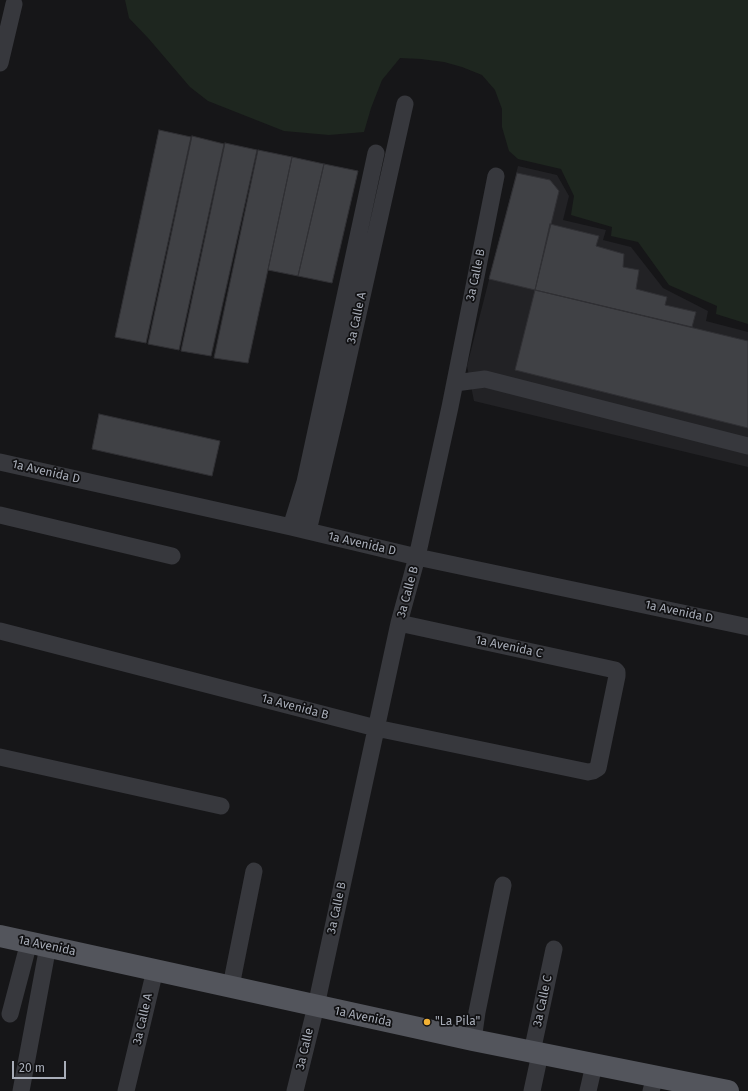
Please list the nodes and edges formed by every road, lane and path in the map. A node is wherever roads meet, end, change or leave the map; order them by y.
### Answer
1 (14, 4) dead end
2 (0, 63) edge
3 (405, 104) dead end
4 (376, 153) dead end
5 (496, 176) dead end
6 (455, 383) junction
7 (748, 446) edge
8 (0, 462) edge
9 (0, 515) edge
10 (291, 527) junction
11 (308, 531) junction
12 (172, 556) dead end
13 (417, 557) junction
14 (399, 624) junction
15 (748, 627) edge
16 (0, 631) edge
17 (376, 728) junction
18 (0, 757) edge
19 (593, 771) joint
20 (221, 806) dead end
21 (254, 871) dead end
22 (503, 885) dead end
23 (0, 936) edge
24 (39, 944) junction
25 (554, 949) dead end
26 (155, 970) junction
27 (231, 986) junction
28 (316, 1006) junction
29 (10, 1014) dead end
30 (473, 1040) junction
31 (536, 1053) junction
32 (594, 1065) junction
33 (653, 1084) edge
34 (21, 1091) edge
35 (126, 1091) edge
36 (295, 1091) edge
37 (532, 1091) edge
38 (588, 1091) edge
39 (728, 1091) edge

1 - 2 street
3 - 11 street, 3a Calle A
4 - 10 street
5 - 6 street, 3a Calle B
6 - 7 street
6 - 13 street, 3a Calle B
8 - 10 street, 1a Avenida D
9 - 12 street
10 - 11 street, 1a Avenida D
11 - 13 street, 1a Avenida D
13 - 14 street, 3a Calle B
13 - 15 street, 1a Avenida D
14 - 17 street, 3a Calle B
14 - 19 street, 1a Avenida C
16 - 17 street, 1a Avenida B
17 - 19 street, 1a Avenida B
17 - 28 street, 3a Calle B
18 - 20 street
21 - 27 street
22 - 30 street
23 - 24 main road, 1a Avenida
24 - 26 main road, 1a Avenida
24 - 29 street
24 - 34 street
25 - 31 street, 3a Calle C
26 - 27 main road, 1a Avenida
26 - 35 street, 3a Calle A
27 - 28 main road, 1a Avenida
28 - 30 main road, 1a Avenida
28 - 36 street, 3a Calle
30 - 31 main road, 1a Avenida
31 - 32 main road, 1a Avenida
31 - 37 street, 3a Calle C
32 - 33 main road, 1a Avenida
32 - 38 street
33 - 39 main road, 1a Avenida

